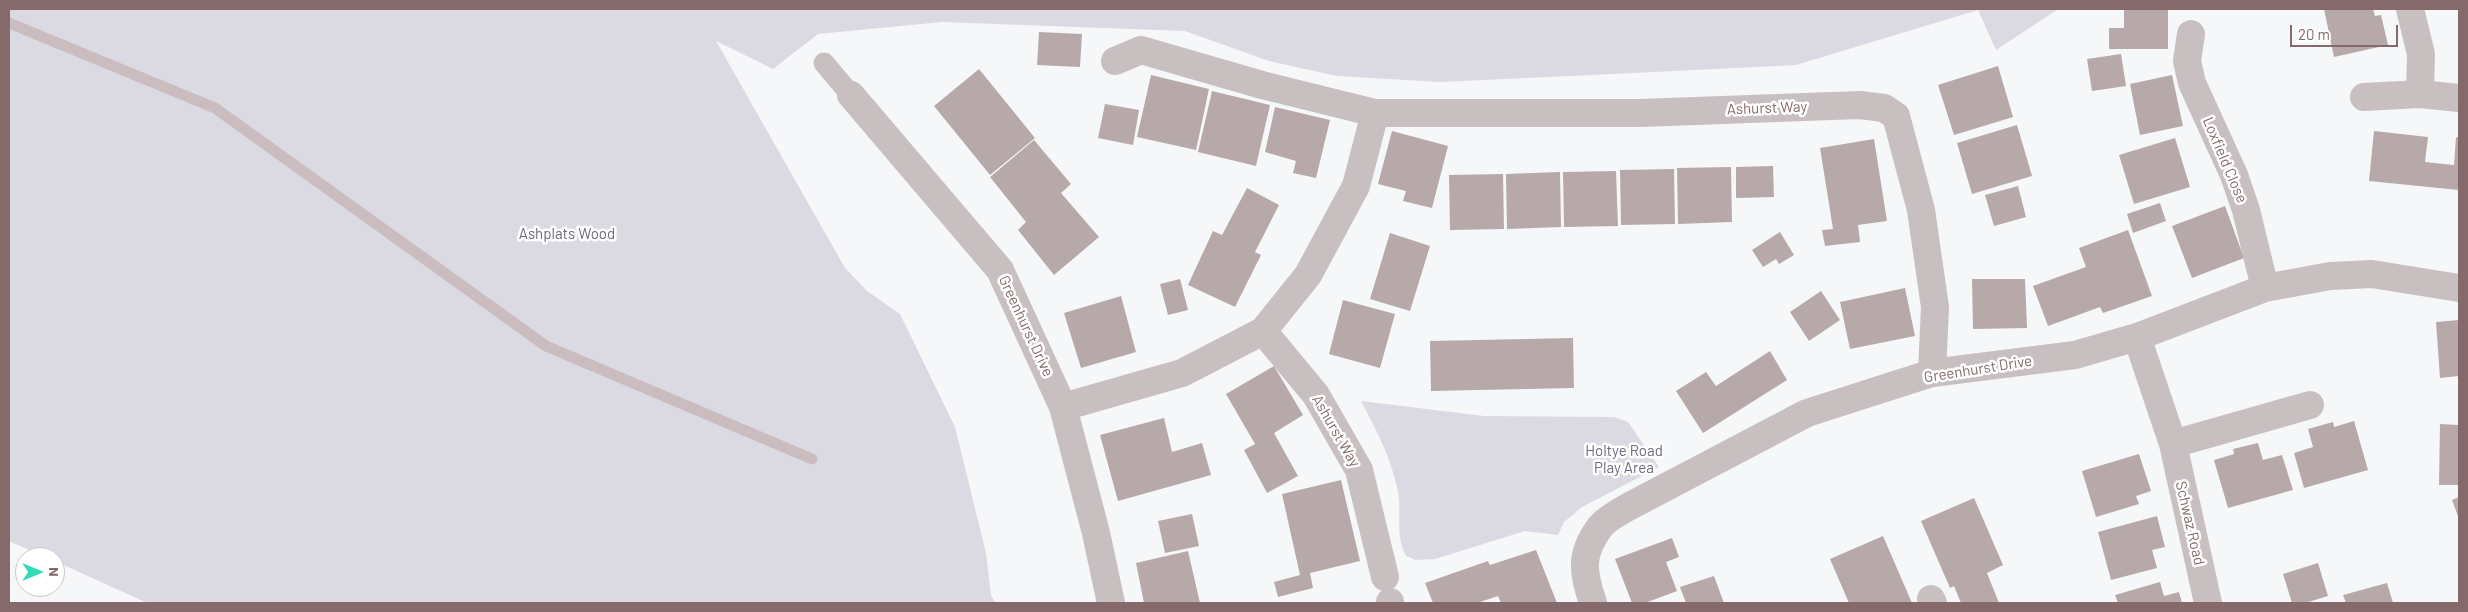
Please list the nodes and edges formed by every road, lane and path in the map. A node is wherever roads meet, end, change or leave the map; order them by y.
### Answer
1 (2410, 9) edge
2 (2191, 34) dead end
3 (1115, 61) dead end
4 (824, 63) dead end
5 (2420, 94) junction
6 (851, 95) joint
7 (2364, 98) dead end
8 (2459, 98) edge
9 (1375, 112) junction
10 (2265, 288) junction
11 (2459, 288) edge
12 (1263, 331) junction
13 (2137, 337) junction
14 (1932, 373) junction
15 (2310, 405) dead end
16 (1063, 407) junction
17 (2173, 444) junction
18 (1388, 594) edge
19 (1111, 603) edge
20 (1593, 603) edge
21 (2208, 603) edge

1 - 5 street
2 - 10 street, Loxfield Close
3 - 9 street, Ashurst Way
4 - 6 lane
5 - 7 street
5 - 8 street
6 - 16 street, Greenhurst Drive
9 - 12 street
9 - 14 street, Ashurst Way
10 - 11 street, Greenhurst Drive
10 - 13 street, Greenhurst Drive
12 - 16 street
12 - 18 street, Ashurst Way
13 - 14 street, Greenhurst Drive
13 - 17 street, Schwaz Road
14 - 20 street, Greenhurst Drive
15 - 17 street
16 - 19 street, Greenhurst Drive
17 - 21 street, Schwaz Road

